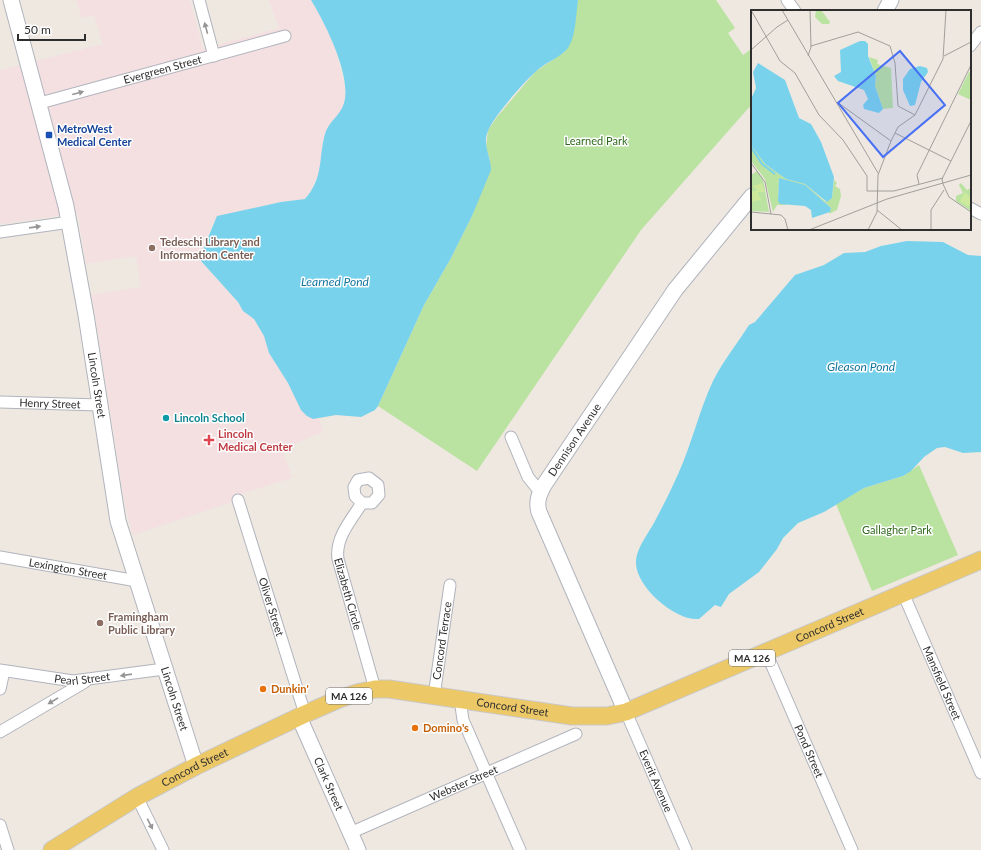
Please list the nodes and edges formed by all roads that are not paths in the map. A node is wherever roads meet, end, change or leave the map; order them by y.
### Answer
1 (11, 0) edge
2 (199, 0) edge
3 (787, 0) edge
4 (892, 0) edge
5 (794, 10) edge
6 (886, 10) edge
7 (981, 32) edge
8 (285, 36) dead end
9 (971, 45) edge
10 (214, 56) junction
11 (40, 103) junction
12 (751, 197) edge
13 (971, 209) edge
14 (981, 214) edge
15 (70, 222) junction
16 (0, 232) edge
17 (0, 402) edge
18 (99, 405) junction
19 (511, 437) dead end
20 (540, 492) junction
21 (238, 500) dead end
22 (362, 502) dead end
23 (0, 557) edge
24 (981, 560) edge
25 (136, 581) junction
26 (450, 585) dead end
27 (903, 594) junction
28 (766, 652) junction
29 (164, 670) junction
30 (2, 671) edge
31 (87, 681) junction
32 (0, 689) edge
33 (375, 689) junction
34 (434, 696) junction
35 (460, 699) junction
36 (626, 712) junction
37 (302, 716) junction
38 (0, 732) edge
39 (576, 734) dead end
40 (196, 766) junction
41 (486, 772) junction
42 (981, 773) edge
43 (137, 798) junction
44 (0, 825) edge
45 (350, 833) junction
46 (8, 850) edge
47 (52, 850) edge
48 (163, 850) edge
49 (358, 850) edge
50 (520, 850) edge
51 (686, 850) edge
52 (852, 850) edge

1 - 11 street, Lincoln Street
10 -> 2 street
3 - 5 street
4 - 6 street
7 - 9 street
8 - 10 street, Evergreen Street
11 -> 10 street, Evergreen Street
11 - 15 street, Lincoln Street
12 - 20 street, Dennison Avenue
13 - 14 street
16 -> 15 street
15 - 18 street, Lincoln Street
17 - 18 street, Henry Street
18 - 25 street, Lincoln Street
19 - 20 street
20 - 36 street
21 - 37 street, Oliver Street
22 - 33 street, Elizabeth Circle
23 - 25 street, Lexington Street
24 - 27 main road, Concord Street / MA 126
25 - 29 street, Lincoln Street
26 - 34 street, Concord Terrace
27 - 28 main road, Concord Street / MA 126
27 - 42 street, Mansfield Street
28 - 36 main road, Concord Street / MA 126
28 - 52 street, Pond Street
29 -> 31 street, Pearl Street
29 - 40 street, Lincoln Street
30 - 31 street, Pearl Street
30 - 32 street
31 -> 38 street
33 - 34 main road, Concord Street / MA 126
33 - 37 main road, Concord Street / MA 126
34 - 35 main road, Concord Street / MA 126
35 - 36 main road, Concord Street / MA 126
35 - 41 street
36 - 51 street, Everit Avenue
37 - 40 main road, Concord Street / MA 126
37 - 45 street, Clark Street
39 - 41 street, Webster Street
40 - 43 main road, Concord Street / MA 126
41 - 45 street, Webster Street
41 - 50 street
43 - 47 main road, Concord Street / MA 126
43 -> 48 street
44 - 46 street
45 - 49 street, Clark Street

